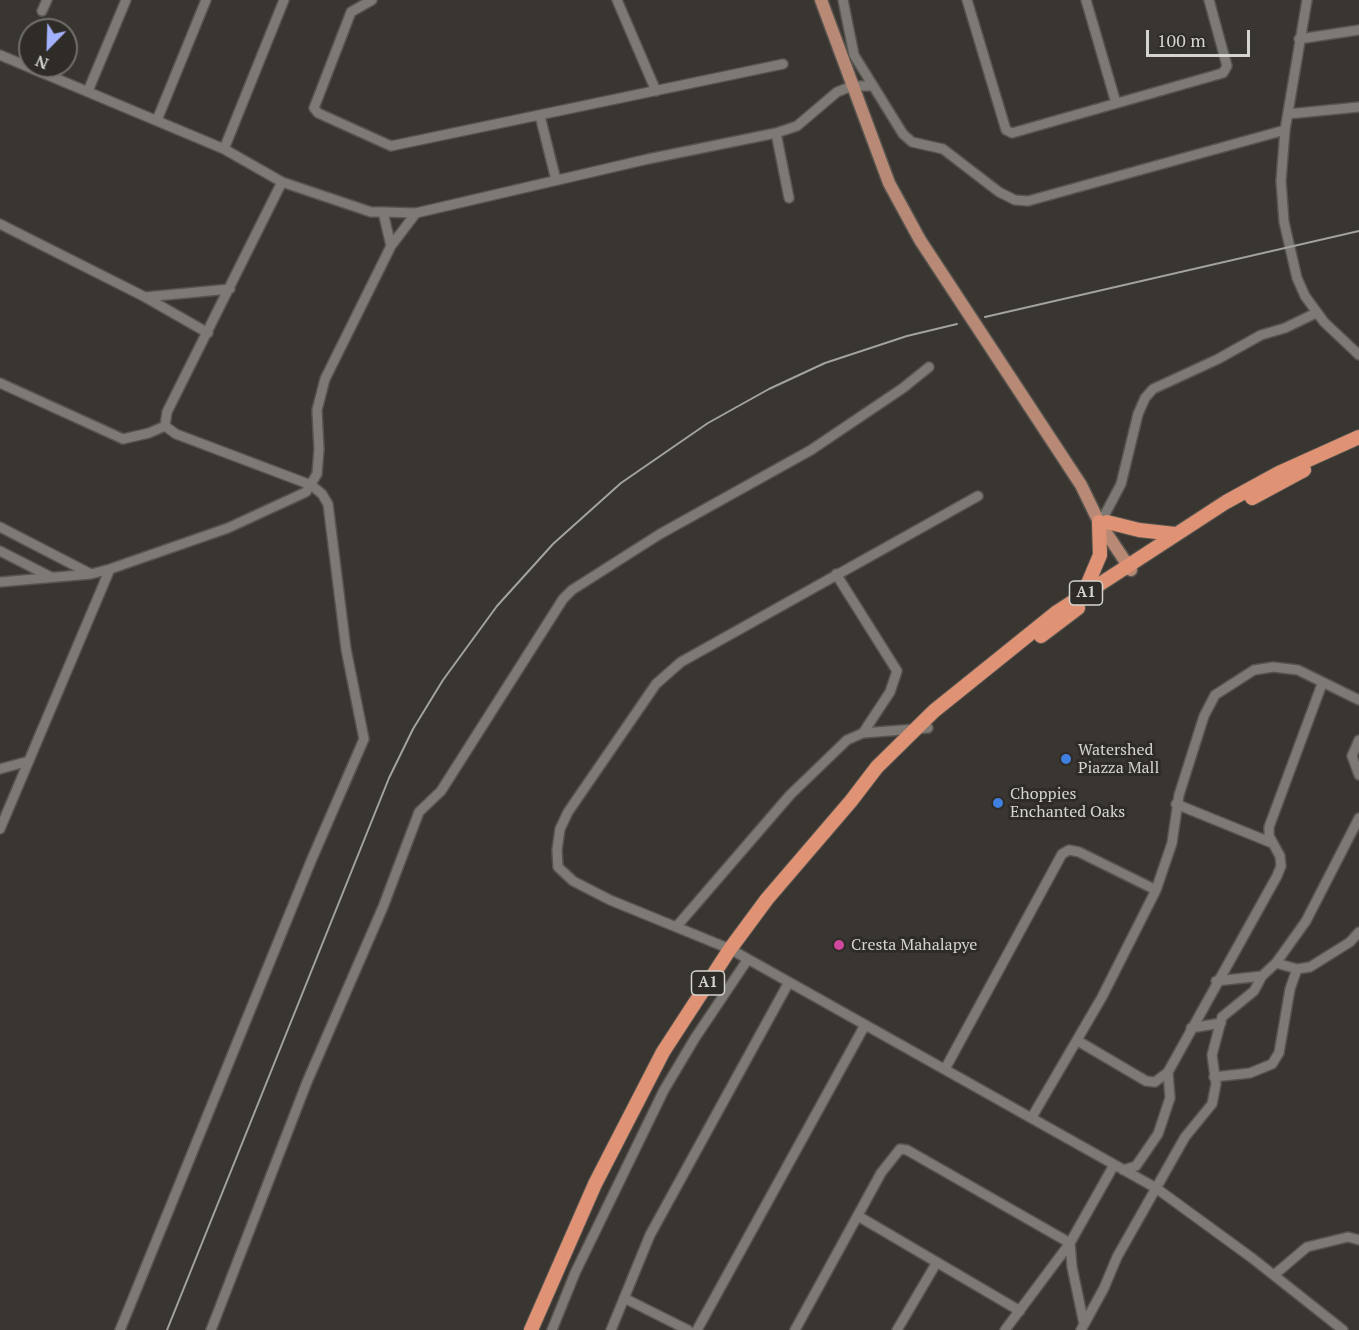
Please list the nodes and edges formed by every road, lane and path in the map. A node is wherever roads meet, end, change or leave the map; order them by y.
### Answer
1 (47, 0) edge
2 (126, 0) edge
3 (206, 0) edge
4 (284, 0) edge
5 (372, 0) edge
6 (617, 0) edge
7 (821, 0) edge
8 (843, 0) edge
9 (967, 0) edge
10 (1086, 0) edge
11 (1307, 0) edge
12 (1212, 1) edge
13 (42, 11) dead end
14 (1359, 30) edge
15 (1299, 39) junction
16 (0, 55) edge
17 (783, 64) dead end
18 (852, 86) junction
19 (871, 86) junction
20 (88, 91) junction
21 (656, 91) junction
22 (1116, 103) junction
23 (1359, 107) edge
24 (1288, 114) junction
25 (540, 116) junction
26 (157, 120) junction
27 (1285, 130) junction
28 (776, 133) junction
29 (224, 149) junction
30 (556, 180) junction
31 (282, 182) junction
32 (789, 198) dead end
33 (382, 212) junction
34 (416, 213) junction
35 (0, 224) edge
36 (391, 246) junction
37 (230, 288) junction
38 (145, 297) junction
39 (1316, 313) junction
40 (208, 333) junction
41 (1359, 356) edge
42 (929, 367) dead end
43 (0, 383) edge
44 (165, 426) junction
45 (1359, 437) edge
46 (1359, 442) edge
47 (311, 485) junction
48 (978, 496) dead end
49 (1103, 521) junction
50 (0, 527) edge
51 (1175, 534) junction
52 (0, 550) edge
53 (1133, 565) junction
54 (110, 569) junction
55 (87, 574) junction
56 (836, 574) junction
57 (52, 578) junction
58 (0, 582) edge
59 (1083, 595) junction
60 (98, 596) junction
61 (1322, 684) junction
62 (1359, 700) edge
63 (922, 727) junction
64 (863, 733) junction
65 (1359, 740) edge
66 (29, 761) junction
67 (0, 769) edge
68 (1359, 775) edge
69 (1176, 804) junction
70 (1359, 818) edge
71 (0, 830) edge
72 (1272, 843) junction
73 (1156, 890) junction
74 (677, 926) junction
75 (1359, 932) edge
76 (730, 949) junction
77 (748, 959) junction
78 (1276, 963) junction
79 (1297, 969) junction
80 (1262, 976) junction
81 (1216, 981) junction
82 (789, 982) junction
83 (1221, 1023) junction
84 (865, 1025) junction
85 (1191, 1029) junction
86 (1078, 1041) junction
87 (945, 1069) junction
88 (1168, 1072) junction
89 (1214, 1077) junction
90 (1032, 1117) junction
91 (1118, 1167) junction
92 (1156, 1188) junction
93 (858, 1216) junction
94 (1359, 1240) edge
95 (1070, 1243) junction
96 (937, 1262) junction
97 (1274, 1275) junction
98 (624, 1298) junction
99 (1020, 1311) junction
100 (1083, 1327) edge
101 (120, 1330) edge
102 (211, 1330) edge
103 (531, 1330) edge
104 (552, 1330) edge
105 (611, 1330) edge
106 (688, 1330) edge
107 (697, 1330) edge
108 (795, 1330) edge
109 (897, 1330) edge
110 (1005, 1330) edge
111 (1343, 1330) edge

1 - 13 street
2 - 20 street
3 - 26 street
4 - 29 street
5 - 25 street
6 - 21 street
7 - 18 main road
8 - 19 street
9 - 22 street
10 - 22 street
11 - 15 street
12 - 22 street
14 - 15 street
15 - 24 street
16 - 20 street
17 - 21 street
18 - 19 street
18 - 28 street
18 - 49 main road
19 - 27 street
20 - 26 street
21 - 25 street
23 - 24 street
24 - 27 street
25 - 30 street
26 - 29 street
27 - 39 street
28 - 30 street
28 - 32 street
29 - 31 street
30 - 34 street
31 - 33 street
31 - 37 street
33 - 34 street
33 - 36 street
34 - 36 street
35 - 38 street
36 - 47 street
37 - 38 street
37 - 40 street
38 - 40 street
39 - 41 street
39 - 49 street
40 - 44 street
42 - 102 street
43 - 44 street
44 - 47 street
45 - 51 highway, A1
46 - 53 highway, A1
47 - 54 street
47 - 101 street
48 - 56 street
49 - 51 highway
49 - 53 main road
49 - 59 highway
50 - 55 street
51 - 53 highway, A1
52 - 57 street
53 - 59 highway, A1
53 - 63 highway, A1
54 - 55 street
54 - 60 street
55 - 57 street
55 - 60 street
56 - 64 street
56 - 74 street
57 - 58 street
59 - 63 highway, A1
60 - 66 street
61 - 62 street
61 - 69 street
61 - 72 street
63 - 64 street
63 - 76 highway, A1
64 - 74 street
65 - 68 street
66 - 67 street
66 - 71 street
69 - 72 street
69 - 73 street
70 - 78 street
72 - 81 street
73 - 86 street
73 - 87 street
74 - 76 street
75 - 79 street
76 - 77 street
76 - 103 highway, A1
77 - 82 street
77 - 104 street
78 - 79 street
78 - 80 street
79 - 89 street
80 - 81 street
80 - 83 street
81 - 85 street
82 - 84 street
82 - 98 street
83 - 85 street
83 - 89 street
84 - 87 street
84 - 107 street
85 - 88 street
86 - 88 street
86 - 90 street
87 - 90 street
88 - 91 street
89 - 92 street
90 - 91 street
91 - 92 street
91 - 95 street
92 - 97 street
92 - 100 street
93 - 95 street
93 - 96 street
93 - 108 street
94 - 97 street
95 - 99 street
95 - 100 street
96 - 99 street
96 - 109 street
97 - 111 street
98 - 105 street
98 - 106 street
99 - 110 street

